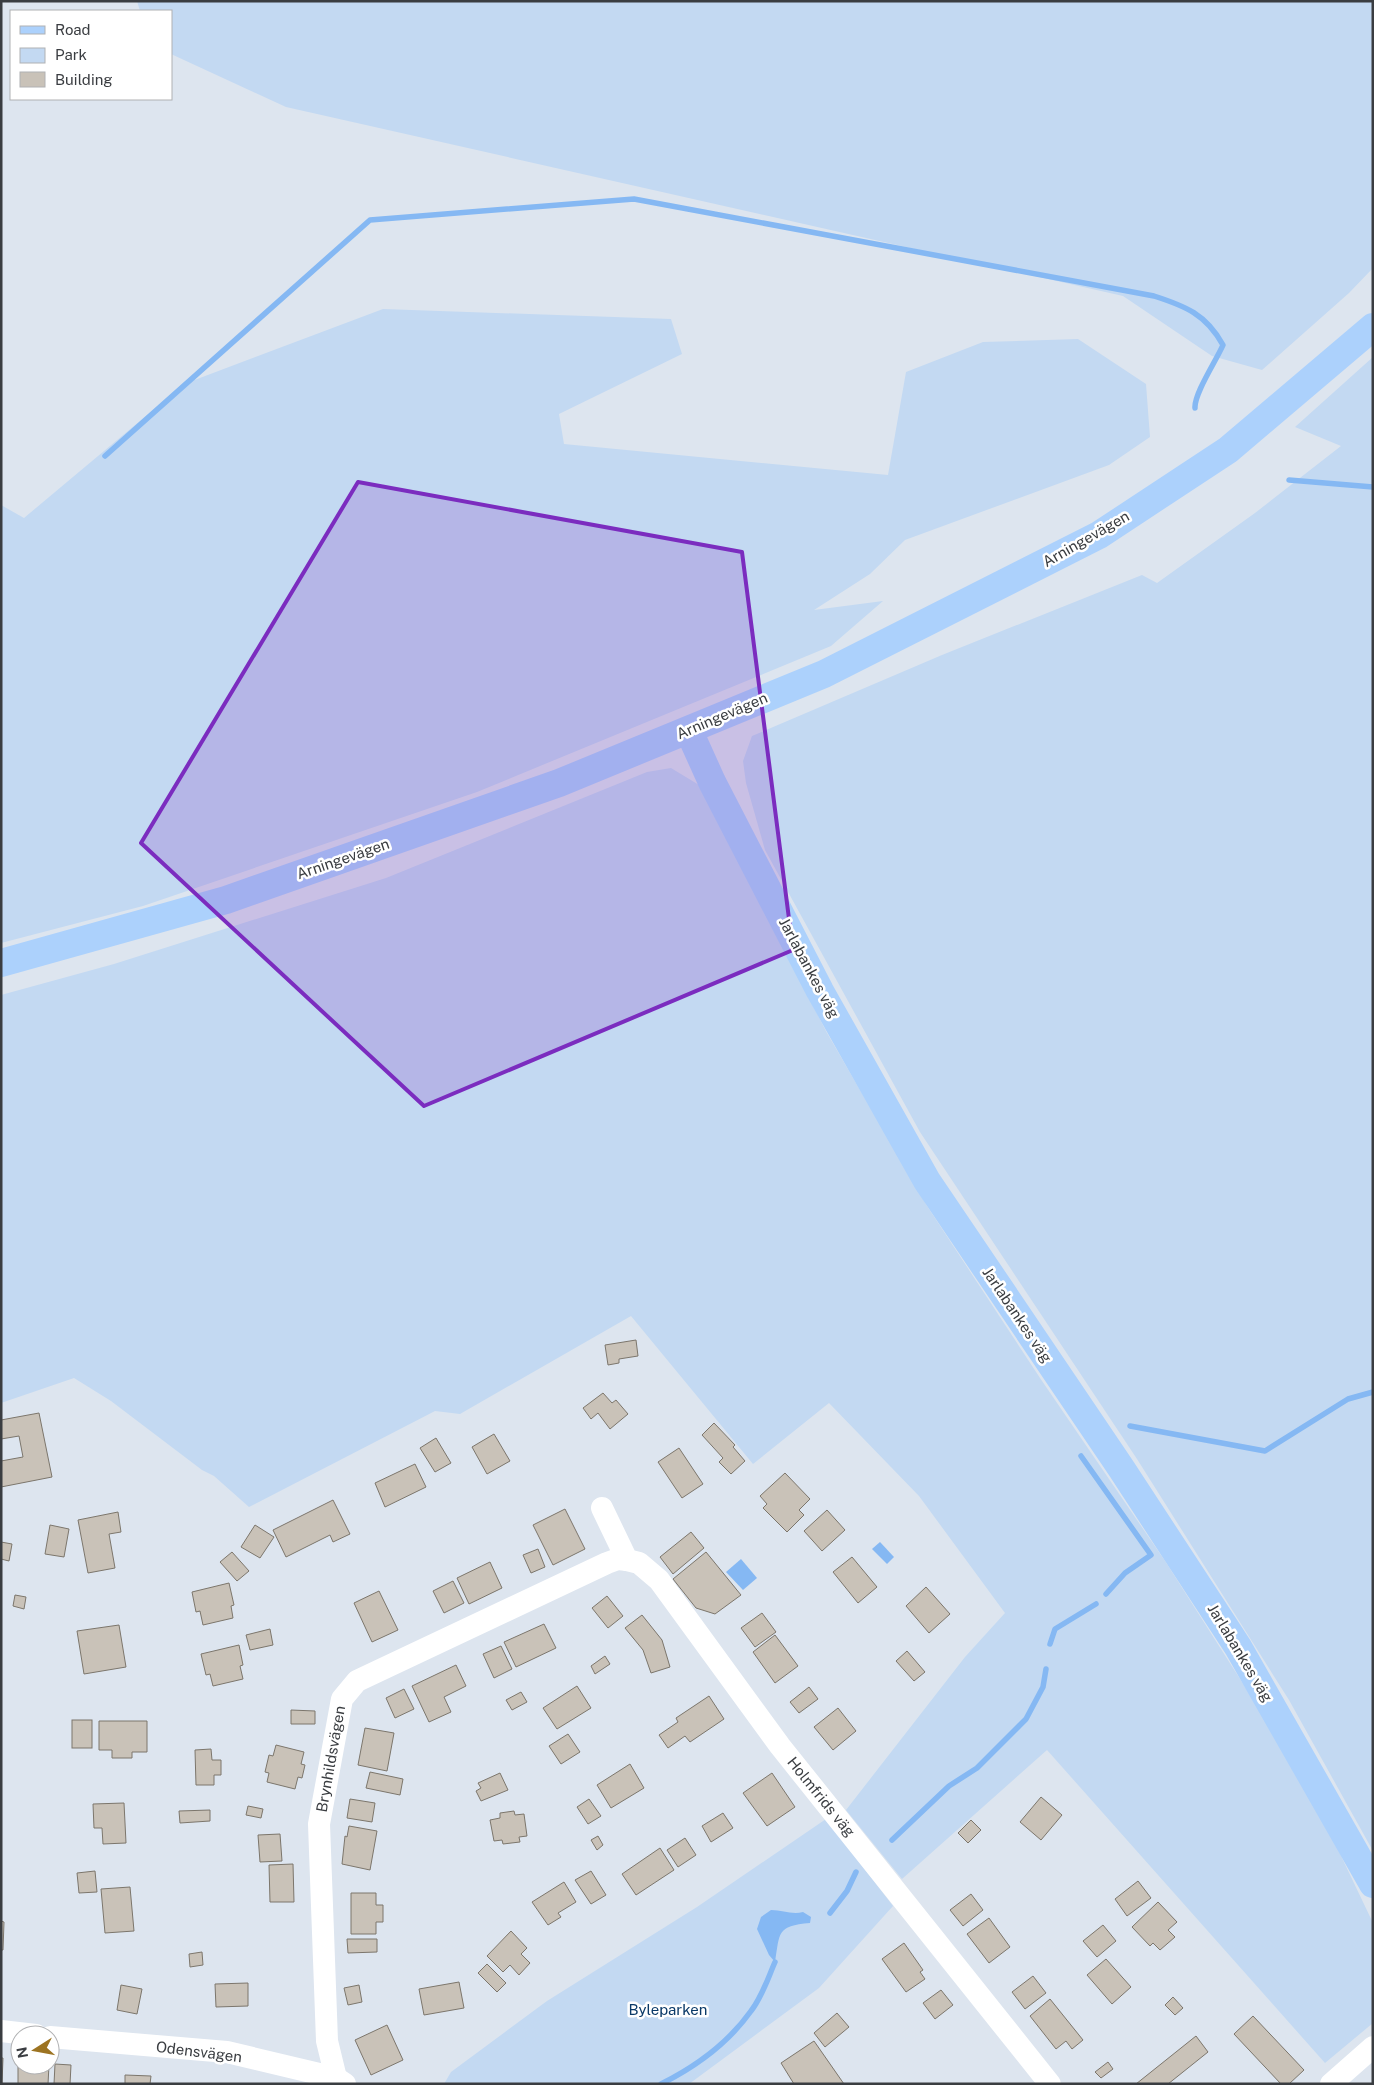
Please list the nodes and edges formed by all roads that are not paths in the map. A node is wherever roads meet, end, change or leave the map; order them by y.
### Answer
1 (1373, 327) edge
2 (689, 731) junction
3 (1, 963) edge
4 (602, 1508) dead end
5 (627, 1560) junction
6 (1373, 1884) edge
7 (60, 2038) edge
8 (1373, 2047) edge
9 (340, 2081) edge
10 (1050, 2084) edge
11 (1332, 2084) edge

1 - 2 main road, Arningevägen
2 - 3 main road, Arningevägen
2 - 6 main road, Jarlabankes väg
4 - 5 street
5 - 9 street, Brynhildsvägen
5 - 10 street, Holmfrids väg
7 - 9 street, Odensvägen
8 - 11 street

